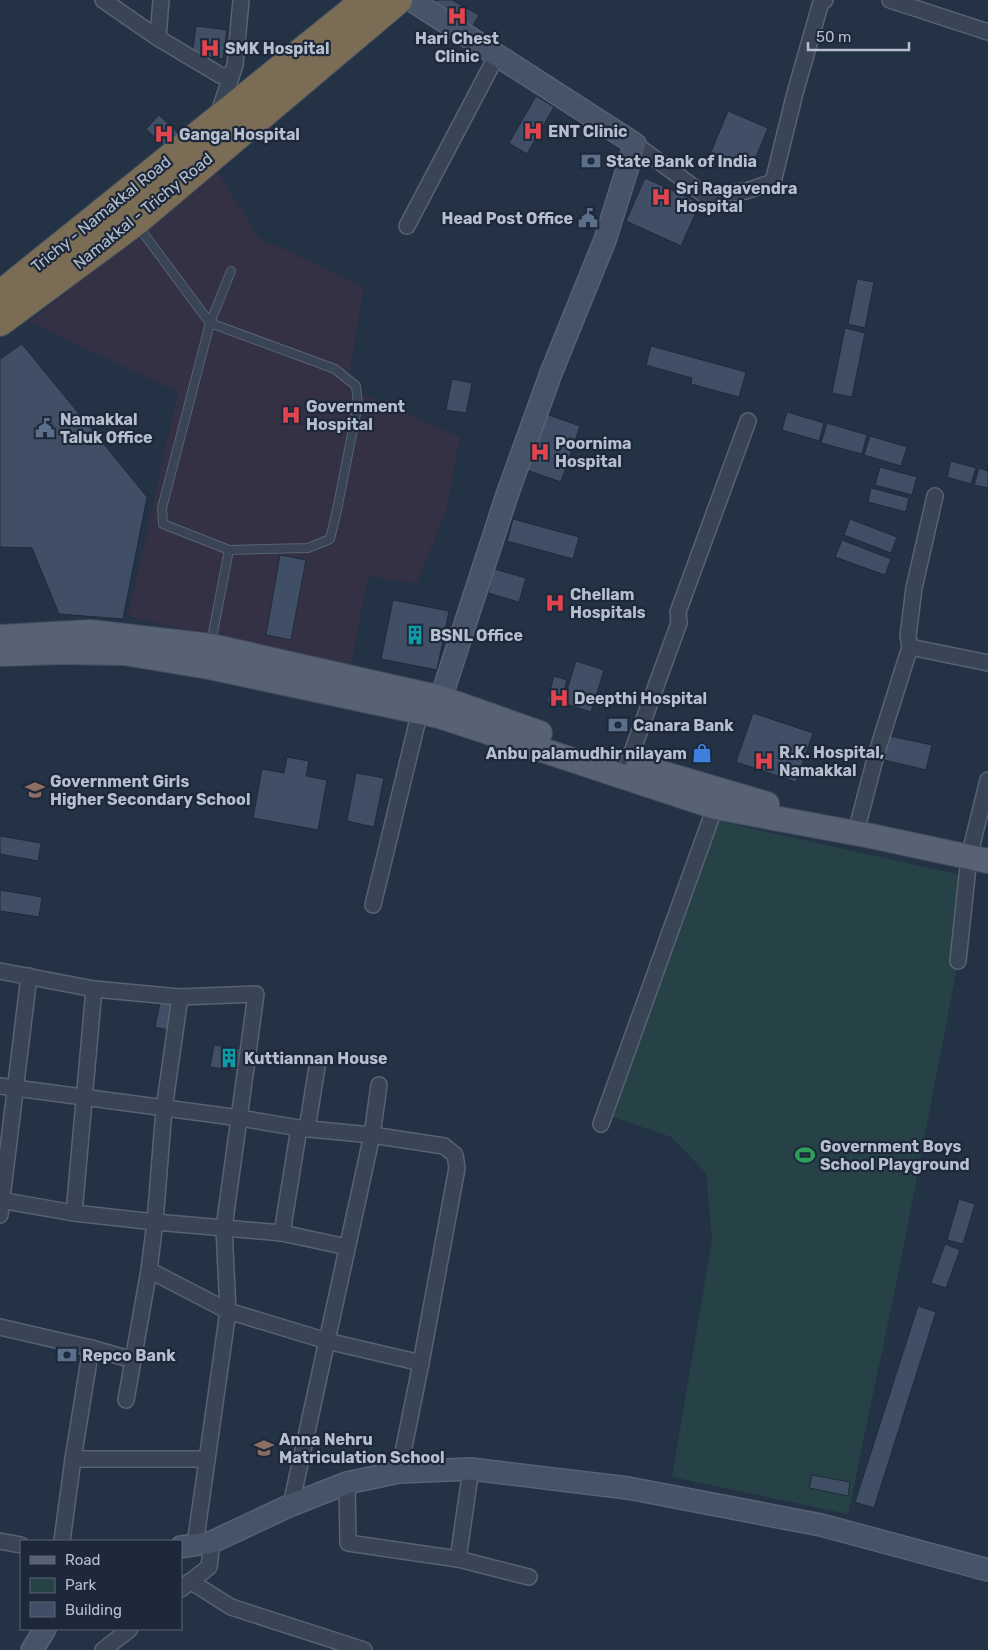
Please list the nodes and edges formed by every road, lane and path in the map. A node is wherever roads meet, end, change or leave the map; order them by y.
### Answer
1 (103, 0) edge
2 (161, 0) edge
3 (241, 0) edge
4 (366, 0) edge
5 (398, 0) edge
6 (411, 0) edge
7 (825, 0) edge
8 (890, 0) edge
9 (988, 32) edge
10 (158, 38) junction
11 (497, 55) junction
12 (230, 78) junction
13 (217, 120) junction
14 (635, 144) junction
15 (135, 222) junction
16 (407, 226) dead end
17 (231, 271) dead end
18 (0, 295) edge
19 (0, 322) edge
20 (210, 323) junction
21 (748, 421) dead end
22 (935, 496) dead end
23 (229, 550) junction
24 (0, 636) edge
25 (910, 648) junction
26 (0, 654) edge
27 (210, 656) junction
28 (988, 663) edge
29 (433, 709) junction
30 (628, 763) junction
31 (988, 780) edge
32 (715, 807) junction
33 (864, 834) junction
34 (978, 859) edge
35 (373, 905) dead end
36 (958, 961) dead end
37 (0, 971) edge
38 (29, 976) junction
39 (94, 989) junction
40 (180, 997) junction
41 (317, 1067) dead end
42 (379, 1085) dead end
43 (7, 1087) edge
44 (83, 1098) junction
45 (164, 1109) junction
46 (240, 1118) junction
47 (601, 1124) dead end
48 (303, 1128) junction
49 (372, 1135) junction
50 (1, 1205) edge
51 (74, 1213) junction
52 (155, 1222) junction
53 (224, 1228) junction
54 (282, 1233) junction
55 (347, 1247) junction
56 (149, 1270) junction
57 (228, 1311) junction
58 (0, 1327) edge
59 (327, 1341) junction
60 (91, 1348) junction
61 (133, 1360) junction
62 (421, 1363) junction
63 (126, 1400) dead end
64 (73, 1458) junction
65 (207, 1459) junction
66 (471, 1468) junction
67 (399, 1472) junction
68 (346, 1483) junction
69 (291, 1505) junction
70 (62, 1540) edge
71 (0, 1541) edge
72 (20, 1545) edge
73 (196, 1545) edge
74 (458, 1559) junction
75 (988, 1570) edge
76 (529, 1576) dead end
77 (186, 1585) edge
78 (129, 1630) edge
79 (103, 1650) edge
80 (364, 1650) edge

1 - 10 street
2 - 10 street
3 - 12 street
4 - 13 highway, Trichy - Namakkal Road
5 - 15 highway, Namakkal - Trichy Road
6 - 11 street
7 - 14 street
8 - 9 street
10 - 12 street
11 - 14 street
11 - 16 street
12 - 13 street
13 - 18 highway, Trichy - Namakkal Road
14 - 29 street
15 - 19 highway, Namakkal - Trichy Road
15 - 20 lane
17 - 20 lane
20 - 23 lane
20 - 23 lane
21 - 30 street
22 - 25 street
23 - 27 lane
24 - 27 main road
25 - 28 street
25 - 33 street
26 - 27 main road
27 - 29 main road
29 - 30 main road
29 - 32 main road
29 - 35 street
30 - 33 main road
31 - 34 street
32 - 33 main road
32 - 47 street
33 - 34 main road
34 - 36 street
37 - 38 street
38 - 39 street
38 - 43 street
39 - 40 street
39 - 44 street
40 - 45 street
40 - 46 street
41 - 48 street
42 - 49 street
43 - 44 street
43 - 50 street
44 - 45 street
44 - 51 street
45 - 46 street
45 - 52 street
46 - 48 street
46 - 53 street
48 - 49 street
48 - 54 street
49 - 55 street
49 - 62 street
50 - 51 street
51 - 52 street
52 - 53 street
52 - 56 street
53 - 54 street
53 - 57 street
54 - 55 street
55 - 59 street
56 - 57 street
56 - 61 street
57 - 59 street
57 - 65 street
58 - 60 street
59 - 62 street
59 - 69 street
60 - 61 street
60 - 64 street
61 - 63 street
62 - 67 street
64 - 65 street
64 - 70 street
65 - 73 street
66 - 67 street
66 - 74 street
66 - 75 street
67 - 68 street
68 - 69 street
68 - 74 street
69 - 73 street
71 - 72 street
73 - 77 street
74 - 76 street
77 - 80 street
78 - 79 street

